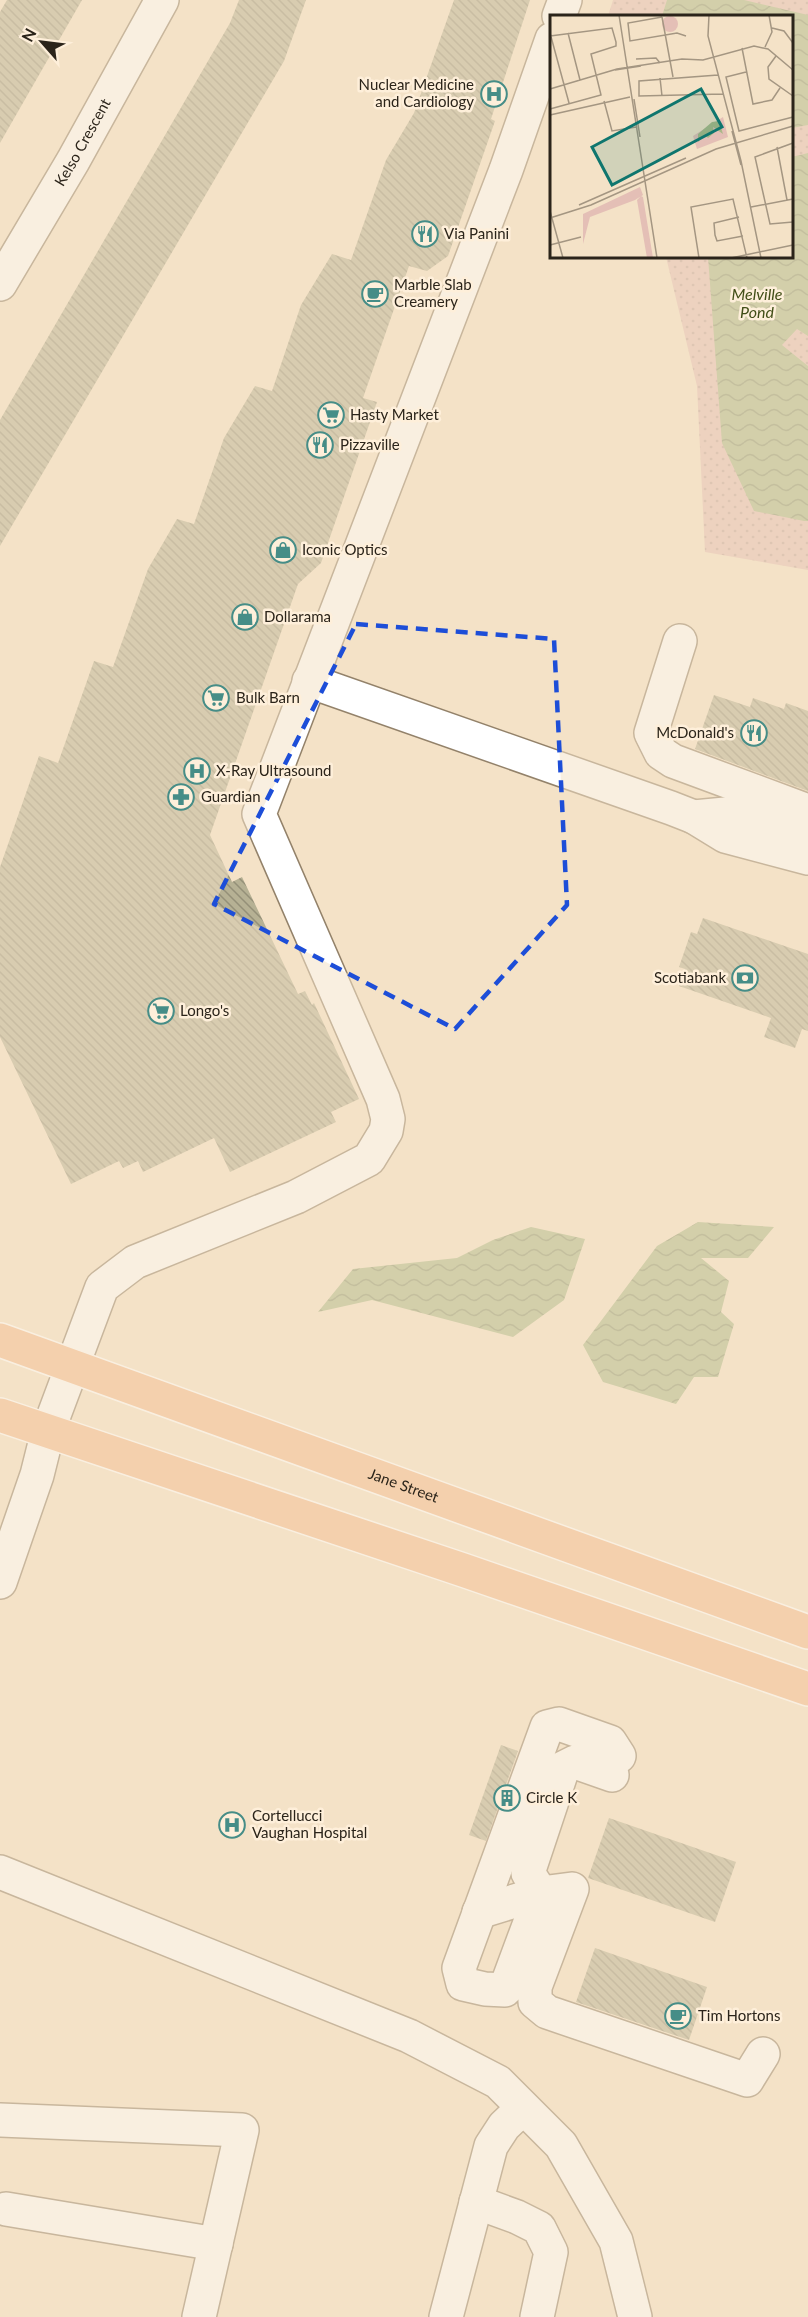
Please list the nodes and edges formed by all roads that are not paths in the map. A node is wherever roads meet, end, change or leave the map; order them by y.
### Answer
1 (162, 0) edge
2 (565, 0) edge
3 (560, 15) edge
4 (550, 45) edge
5 (0, 284) edge
6 (680, 641) dead end
7 (309, 681) junction
8 (808, 811) edge
9 (694, 817) junction
10 (808, 828) edge
11 (808, 858) edge
12 (0, 1340) edge
13 (73, 1366) junction
14 (0, 1415) edge
15 (48, 1431) junction
16 (0, 1581) edge
17 (808, 1632) edge
18 (808, 1689) edge
19 (0, 1872) edge
20 (556, 1891) junction
21 (479, 1912) junction
22 (763, 2054) dead end
23 (523, 2108) junction
24 (0, 2121) edge
25 (476, 2202) junction
26 (6, 2210) dead end
27 (216, 2244) junction
28 (200, 2317) edge
29 (446, 2317) edge
30 (537, 2317) edge
31 (635, 2317) edge

1 - 5 street, Kelso Crescent
2 - 3 street
4 - 7 street
6 - 8 street
7 - 9 street
7 - 13 street
9 - 10 street
9 - 11 street
12 - 13 main road, Jane Street
13 - 15 street
13 - 17 main road, Jane Street
14 - 15 main road
15 - 16 street
15 - 18 main road
19 - 23 street
20 - 21 street
20 - 21 street
20 - 21 street
20 - 22 street
23 - 25 street
23 - 31 street
24 - 27 street
25 - 29 street
25 - 30 street
26 - 27 street
27 - 28 street

